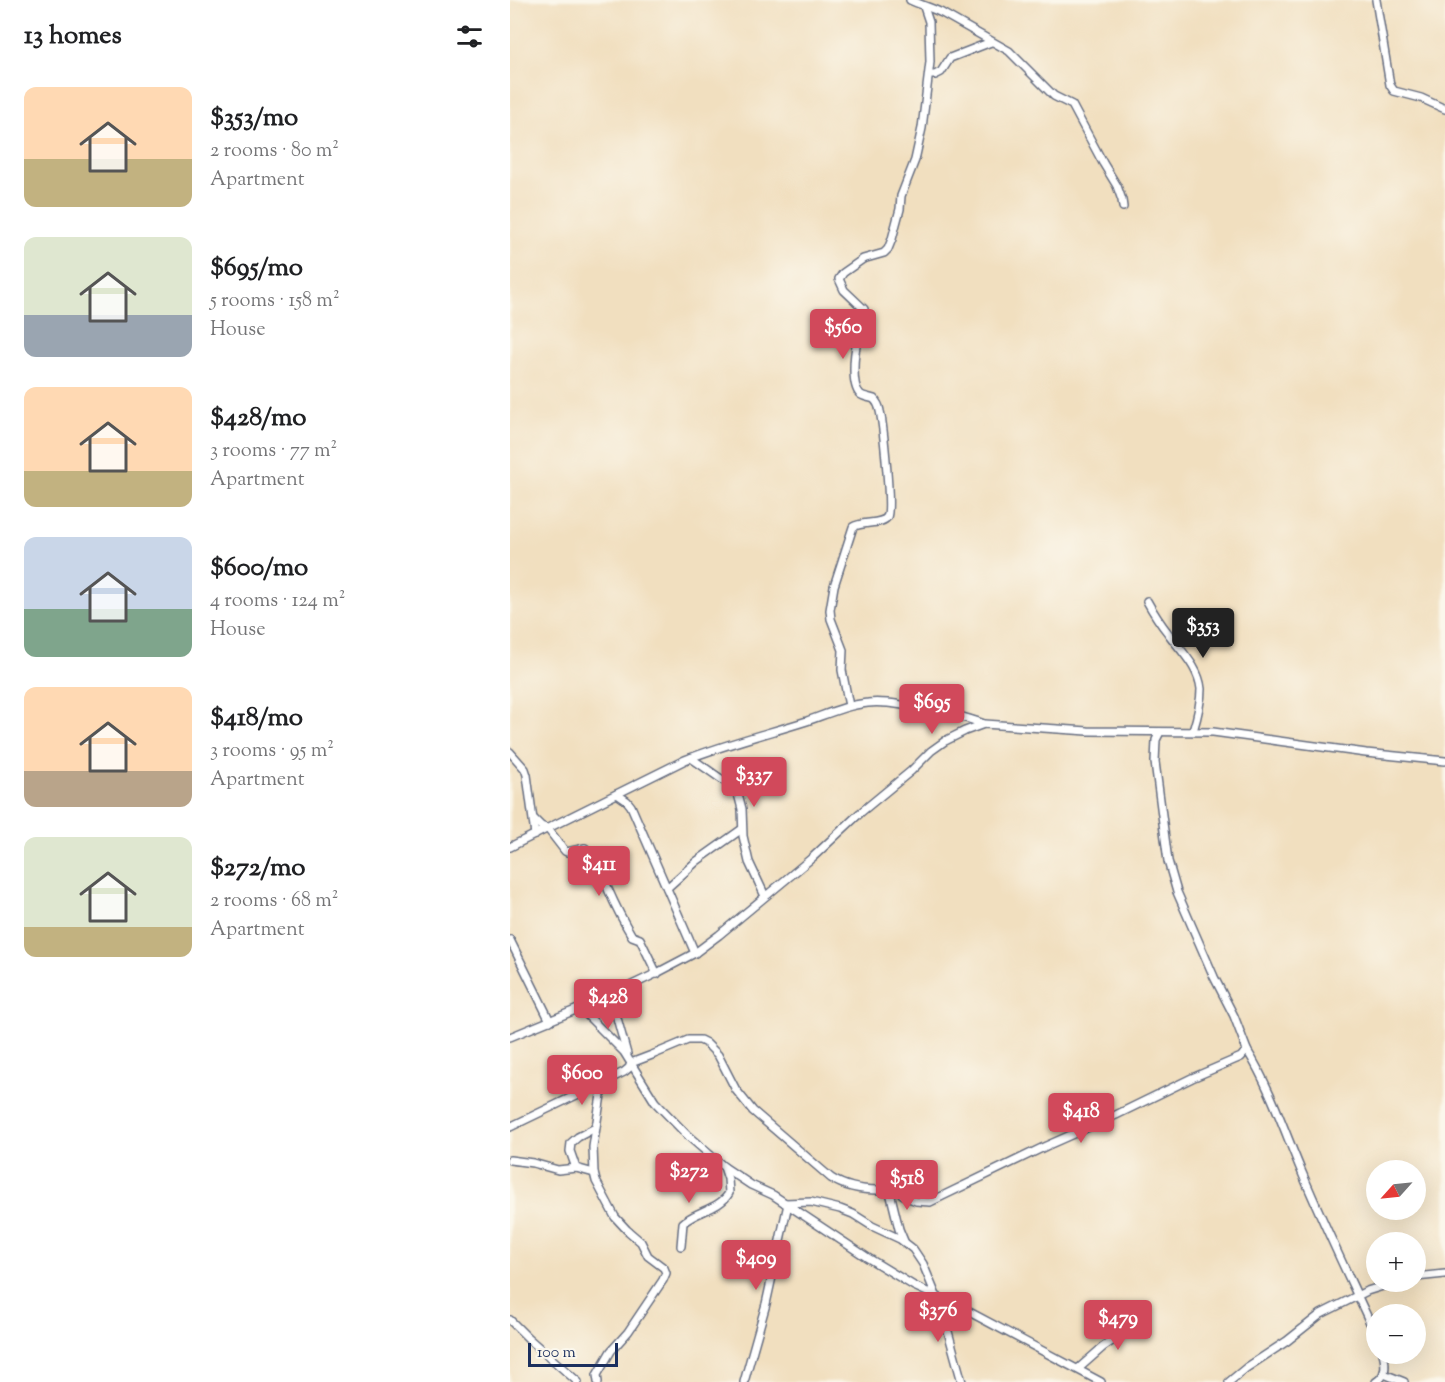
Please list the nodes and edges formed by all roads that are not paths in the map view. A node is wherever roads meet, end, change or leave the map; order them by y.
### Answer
1 (910, 0) edge
2 (1376, 0) edge
3 (924, 7) junction
4 (991, 42) junction
5 (929, 75) junction
6 (1445, 109) edge
7 (1123, 207) dead end
8 (1147, 602) dead end
9 (849, 706) junction
10 (984, 724) junction
11 (1192, 731) junction
12 (1160, 732) junction
13 (510, 752) edge
14 (691, 758) junction
15 (1445, 761) edge
16 (617, 794) junction
17 (534, 819) junction
18 (548, 829) junction
19 (742, 829) junction
20 (535, 835) junction
21 (510, 847) edge
22 (667, 888) junction
23 (765, 896) junction
24 (510, 940) edge
25 (695, 953) junction
26 (657, 974) junction
27 (609, 996) junction
28 (581, 1009) junction
29 (550, 1020) junction
30 (510, 1037) edge
31 (1247, 1050) junction
32 (629, 1060) junction
33 (603, 1082) junction
34 (510, 1127) edge
35 (595, 1128) junction
36 (510, 1160) edge
37 (724, 1167) junction
38 (576, 1168) junction
39 (594, 1173) junction
40 (889, 1188) junction
41 (786, 1203) junction
42 (904, 1241) junction
43 (681, 1246) dead end
44 (1445, 1274) edge
45 (1426, 1276) edge
46 (1366, 1291) edge
47 (1358, 1295) junction
48 (936, 1296) junction
49 (1366, 1313) edge
50 (1146, 1317) dead end
51 (510, 1320) edge
52 (1385, 1364) edge
53 (1078, 1369) junction
54 (1384, 1374) junction
55 (578, 1382) edge
56 (598, 1382) edge
57 (744, 1382) edge
58 (962, 1382) edge
59 (1101, 1382) edge
60 (1229, 1382) edge
61 (1377, 1382) edge
62 (1404, 1382) edge

1 - 3 street
2 - 6 street
3 - 4 street
3 - 5 street
4 - 5 street
4 - 7 street
5 - 9 street
8 - 11 street
9 - 10 street
9 - 14 street
10 - 12 street
10 - 23 street
11 - 12 street
11 - 15 street
12 - 31 street
13 - 17 street
14 - 16 street
14 - 19 street
16 - 18 street
16 - 22 street
17 - 18 street
17 - 20 street
18 - 20 street
18 - 26 street
19 - 22 street
19 - 23 street
20 - 21 street
22 - 25 street
23 - 25 street
24 - 29 street
25 - 26 street
26 - 27 street
27 - 28 street
27 - 32 street
28 - 29 street
28 - 32 street
29 - 30 street
31 - 40 street
31 - 47 street
32 - 33 street
32 - 37 street
32 - 40 street
33 - 34 street
33 - 35 street
35 - 38 street
35 - 39 street
36 - 38 street
37 - 41 street
37 - 43 street
38 - 39 street
39 - 56 street
40 - 42 street
41 - 42 street
41 - 48 street
41 - 57 street
42 - 48 street
44 - 45 street
46 - 47 street
47 - 49 street
47 - 60 street
48 - 53 street
48 - 58 street
50 - 53 street
51 - 55 street
52 - 54 street
53 - 59 street
54 - 61 street
54 - 62 street

